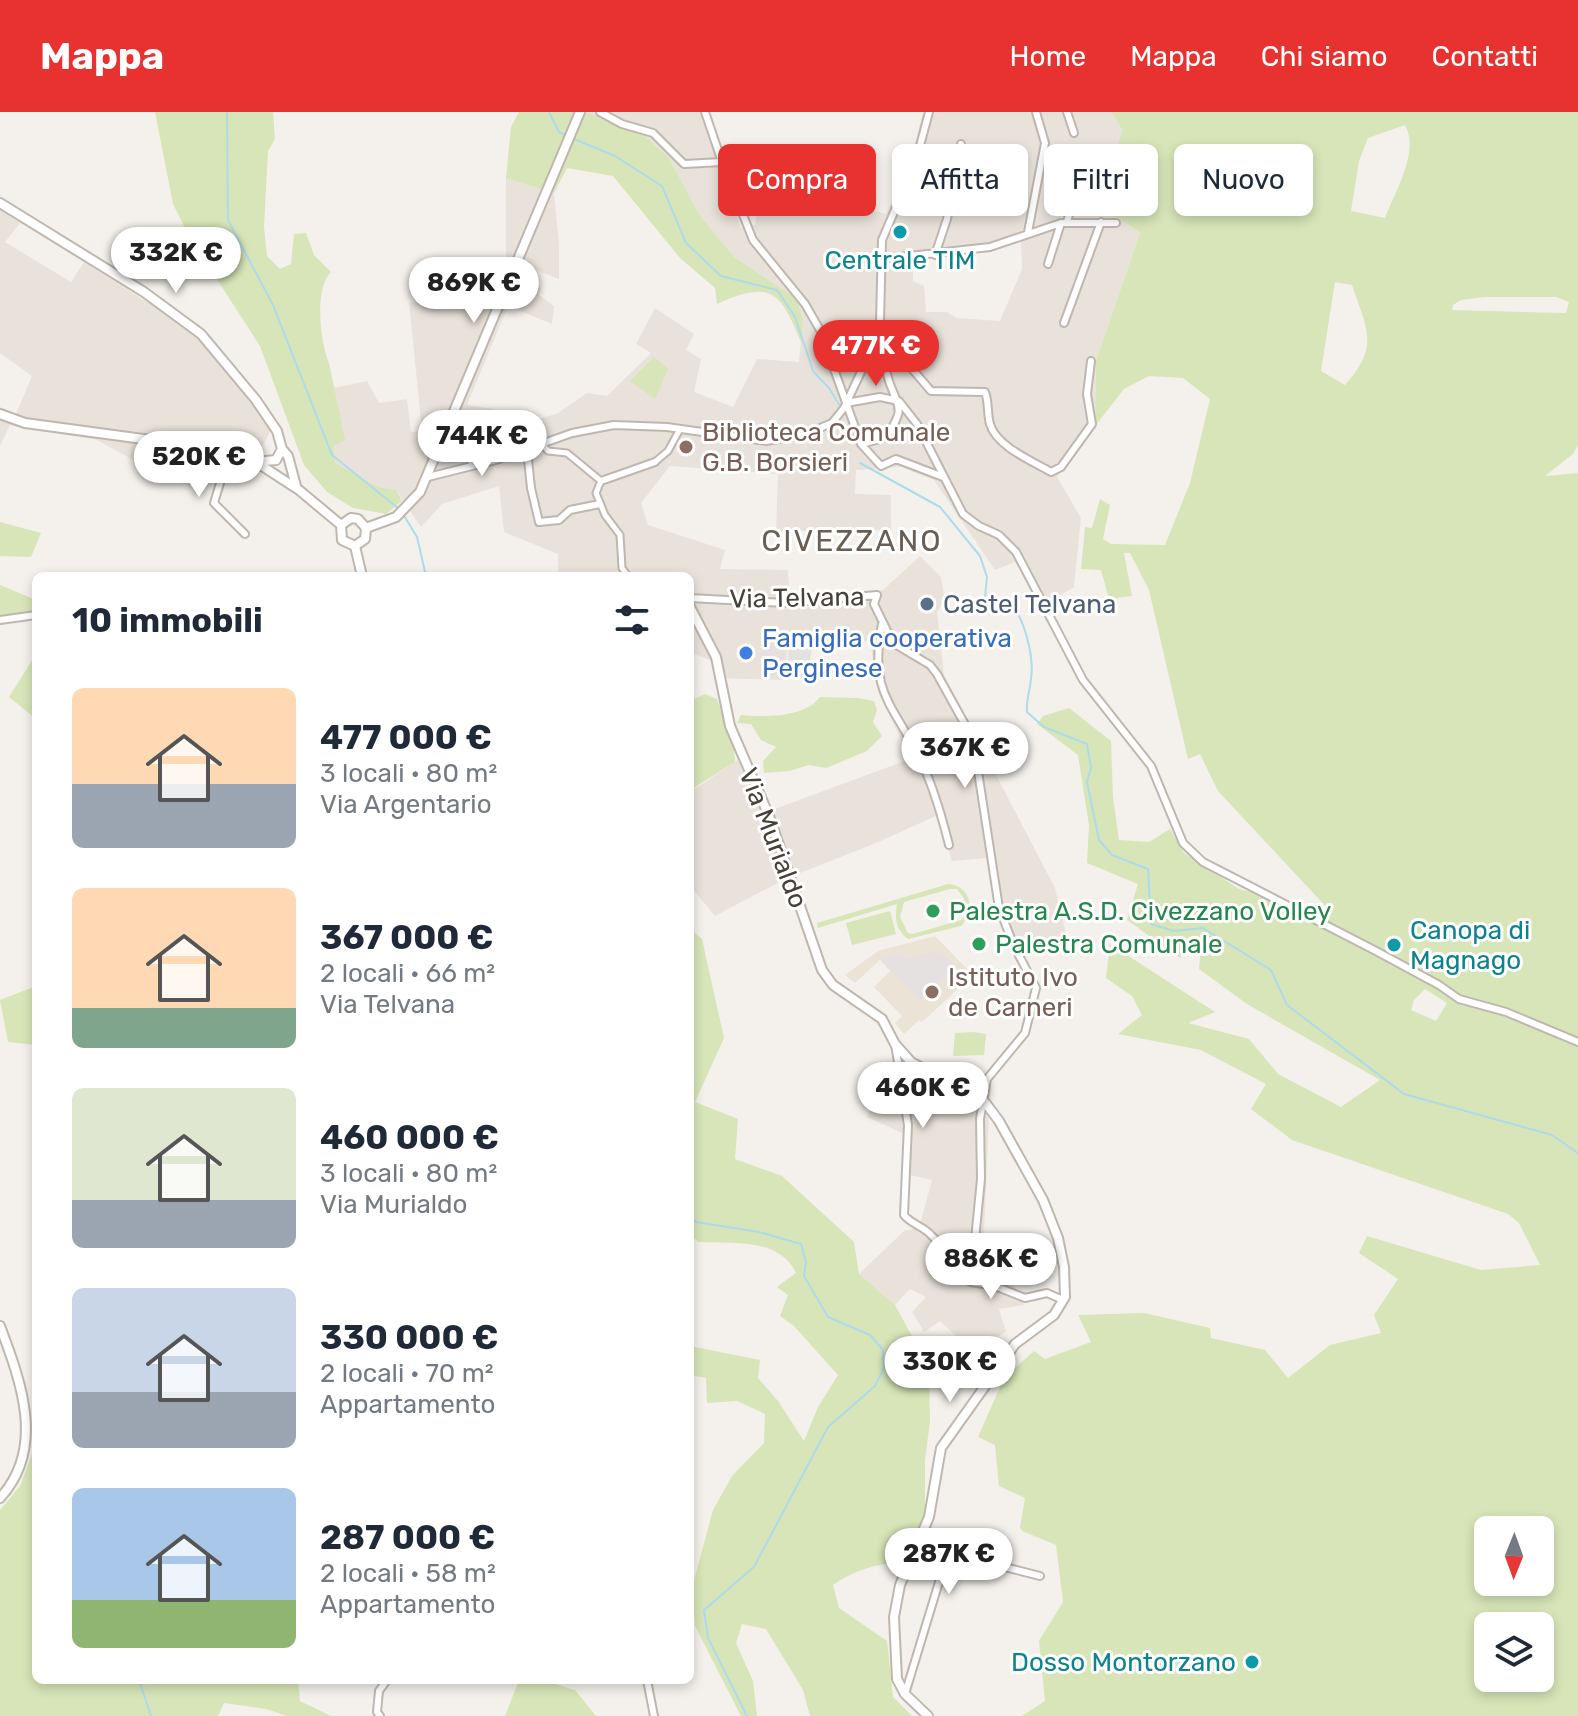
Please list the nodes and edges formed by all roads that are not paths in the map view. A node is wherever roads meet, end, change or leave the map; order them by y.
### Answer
1 (600, 112) edge
2 (705, 112) edge
3 (929, 112) edge
4 (1036, 112) edge
5 (1067, 112) edge
6 (578, 116) edge
7 (1074, 133) dead end
8 (718, 150) edge
9 (718, 162) edge
10 (0, 203) edge
11 (743, 216) edge
12 (948, 216) edge
13 (1066, 216) edge
14 (1064, 222) junction
15 (1101, 222) junction
16 (1116, 223) dead end
17 (1028, 232) junction
18 (935, 255) junction
19 (882, 259) junction
20 (1048, 264) dead end
21 (1064, 323) dead end
22 (871, 351) junction
23 (1091, 361) dead end
24 (884, 362) junction
25 (899, 401) junction
26 (846, 403) junction
27 (0, 414) edge
28 (454, 415) junction
29 (680, 429) junction
30 (542, 444) junction
31 (861, 444) junction
32 (203, 449) junction
33 (282, 449) junction
34 (527, 450) junction
35 (276, 460) junction
36 (255, 462) junction
37 (655, 462) joint
38 (472, 465) junction
39 (291, 471) junction
40 (428, 477) junction
41 (943, 477) junction
42 (286, 481) junction
43 (601, 481) junction
44 (299, 490) junction
45 (600, 504) junction
46 (341, 525) junction
47 (371, 526) junction
48 (245, 534) dead end
49 (355, 546) junction
50 (361, 572) edge
51 (625, 572) edge
52 (694, 598) edge
53 (694, 615) edge
54 (32, 616) edge
55 (0, 620) edge
56 (882, 624) junction
57 (949, 845) dead end
58 (1578, 1042) edge
59 (895, 1044) junction
60 (984, 1101) junction
61 (973, 1260) junction
62 (1063, 1300) junction
63 (0, 1326) edge
64 (0, 1498) edge
65 (1040, 1576) dead end
66 (384, 1684) edge
67 (648, 1684) edge
68 (905, 1694) junction
69 (380, 1716) edge
70 (654, 1716) edge
71 (928, 1716) edge

1 - 9 street
2 - 8 street
3 - 19 street
4 - 17 street
5 - 7 street
6 - 28 street
10 - 33 street
11 - 26 street
12 - 18 street
13 - 14 street
14 - 15 street
14 - 17 street
14 - 20 street
15 - 16 street
15 - 21 street
17 - 18 street
18 - 19 street
19 - 22 street
22 - 24 street
22 - 26 street
23 - 24 street
24 - 25 street
25 - 26 street
25 - 31 street
25 - 41 street
26 - 29 street
26 - 31 street
27 - 32 street
28 - 38 street
28 - 40 street
29 - 30 street
29 - 37 street
30 - 34 street
30 - 43 street
31 - 41 street
32 - 36 street
32 - 48 street
33 - 35 street
33 - 39 street
34 - 38 street
34 - 45 street
35 - 36 street
35 - 39 street
35 - 42 street
36 - 42 street
37 - 43 street
38 - 40 street
39 - 44 street
40 - 47 street
41 - 58 street
42 - 44 street
43 - 45 street
44 - 46 street
45 - 51 street
46 - 47 street
46 - 49 street
47 - 49 street
49 - 50 street
52 - 56 street, Via Telvana
53 - 59 street, Via Murialdo
54 - 55 street
56 - 57 street, Via Telvana
56 - 60 street, Via Telvana
59 - 60 street, Via Murialdo
59 - 61 street, Via Murialdo
60 - 61 street, Via Telvana
60 - 62 street
61 - 62 street
62 - 68 street
63 - 64 street
65 - 68 street
66 - 69 street
67 - 70 street
68 - 71 street

